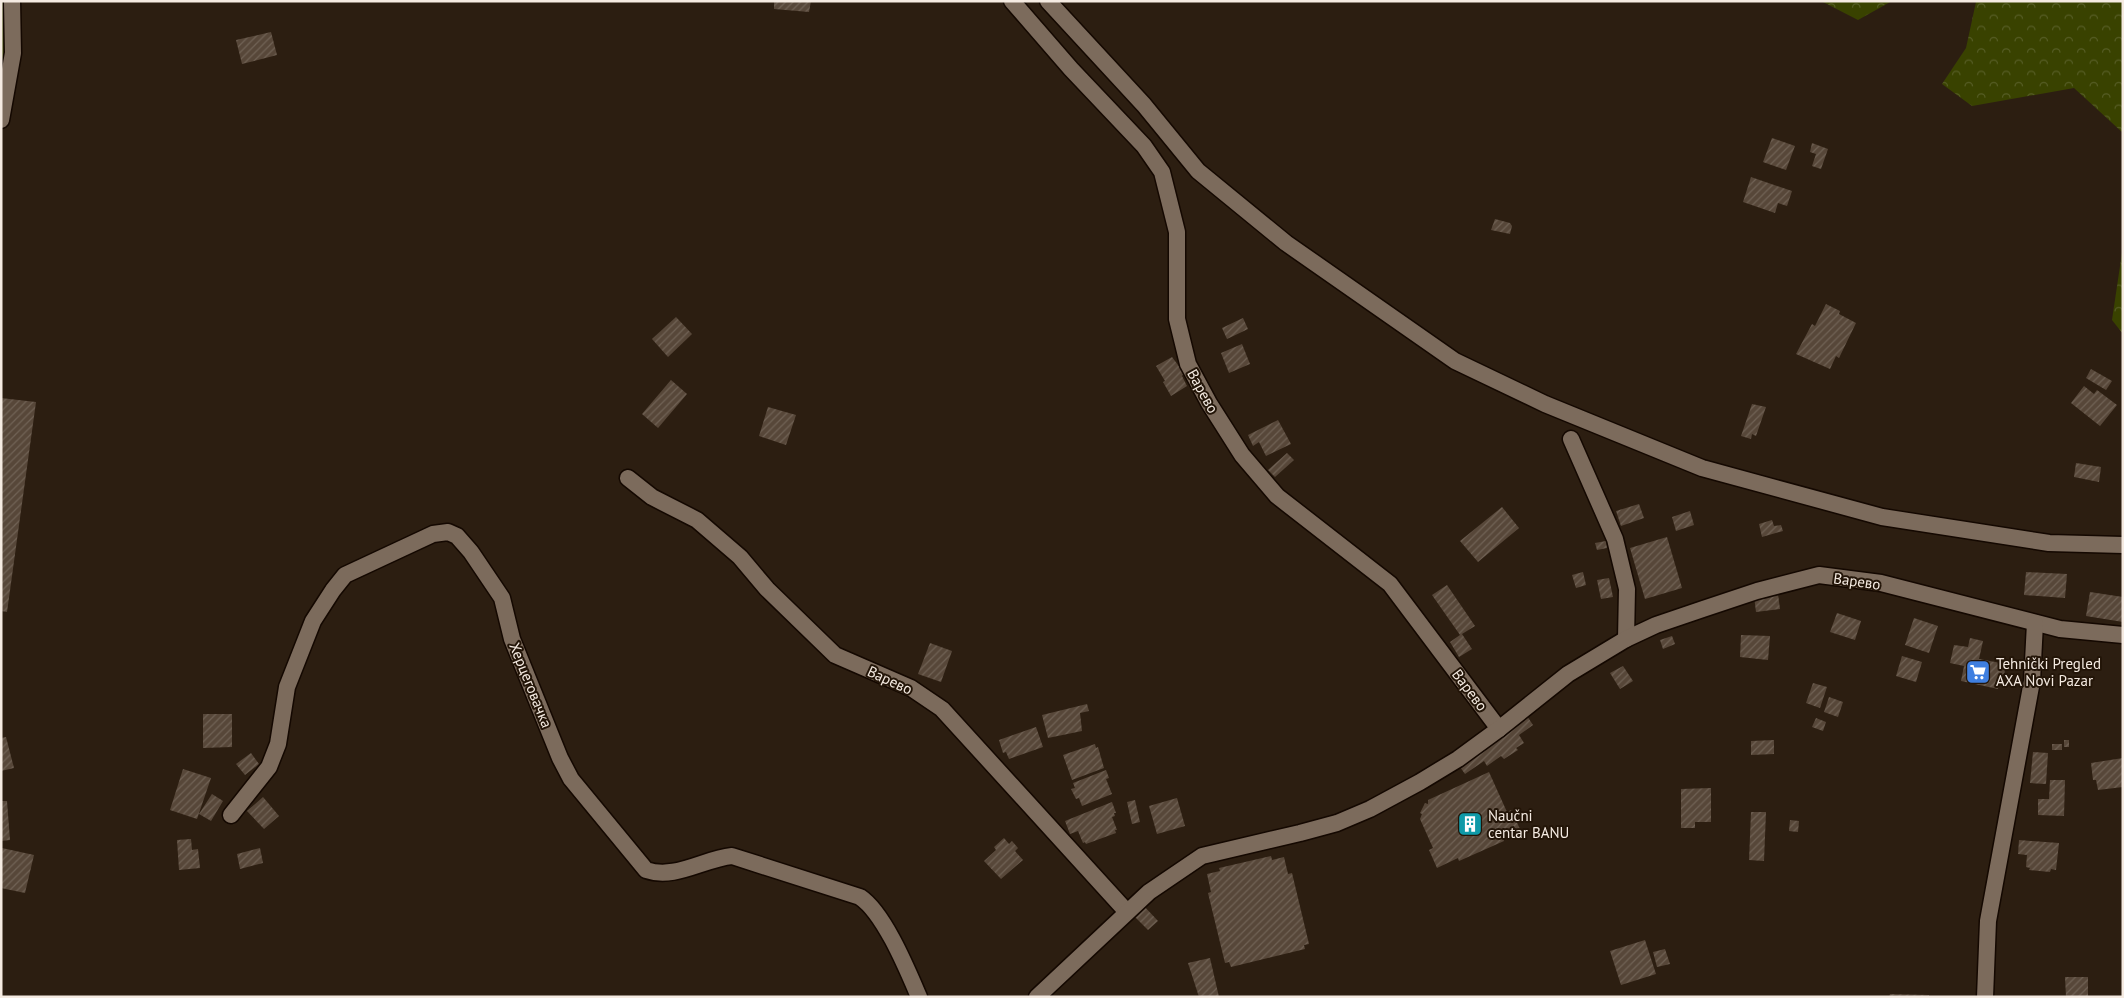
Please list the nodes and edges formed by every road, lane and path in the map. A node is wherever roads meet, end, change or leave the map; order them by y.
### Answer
1 (12, 1) edge
2 (1012, 1) edge
3 (1048, 1) edge
4 (1, 120) edge
5 (1167, 132) junction
6 (1144, 146) junction
7 (1571, 439) dead end
8 (628, 478) dead end
9 (2123, 545) edge
10 (2034, 624) junction
11 (2123, 635) edge
12 (1626, 639) junction
13 (1499, 729) junction
14 (231, 815) dead end
15 (1127, 912) junction
16 (919, 997) edge
17 (1037, 997) edge
18 (1985, 997) edge

1 - 4 street
2 - 6 street, Варево
3 - 5 street
5 - 6 street
5 - 9 street
6 - 13 street, Варево
7 - 12 street
8 - 15 street, Варево
10 - 11 street, Варево
10 - 12 street, Варево
10 - 18 street
12 - 13 street, Варево
13 - 15 street, Варево
14 - 16 street, Херцеговачка
15 - 17 street, Варево

